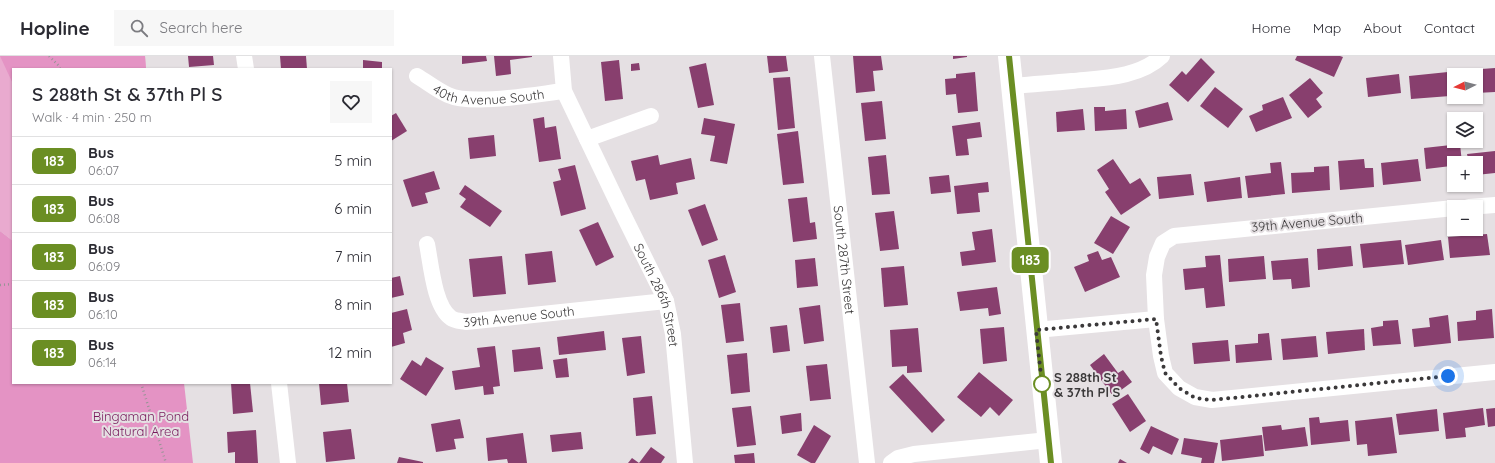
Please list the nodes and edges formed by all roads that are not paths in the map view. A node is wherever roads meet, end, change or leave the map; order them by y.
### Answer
1 (244, 56) edge
2 (561, 56) edge
3 (822, 56) edge
4 (1009, 56) edge
5 (1162, 56) edge
6 (246, 68) edge
7 (417, 76) dead end
8 (1013, 86) junction
9 (564, 91) junction
10 (651, 116) dead end
11 (587, 139) junction
12 (1495, 204) edge
13 (1483, 205) edge
14 (1447, 209) edge
15 (428, 244) dead end
16 (666, 301) junction
17 (1156, 319) junction
18 (1036, 330) junction
19 (1495, 372) edge
20 (280, 384) edge
21 (1048, 440) junction
22 (288, 463) edge
23 (684, 463) edge
24 (867, 463) edge
25 (891, 463) edge
26 (1050, 463) edge

1 - 6 street
2 - 9 street, South 286th Street
3 - 24 street, South 287th Street
4 - 8 main road
5 - 8 street
7 - 9 street, 40th Avenue South
8 - 18 main road
9 - 11 street, South 286th Street
10 - 11 street
11 - 16 street, South 286th Street
12 - 13 street
14 - 17 street, 39th Avenue South
15 - 16 street, 39th Avenue South
16 - 23 street, South 286th Street
17 - 18 street
17 - 19 street
18 - 21 main road
20 - 22 street
21 - 25 street
21 - 26 main road

